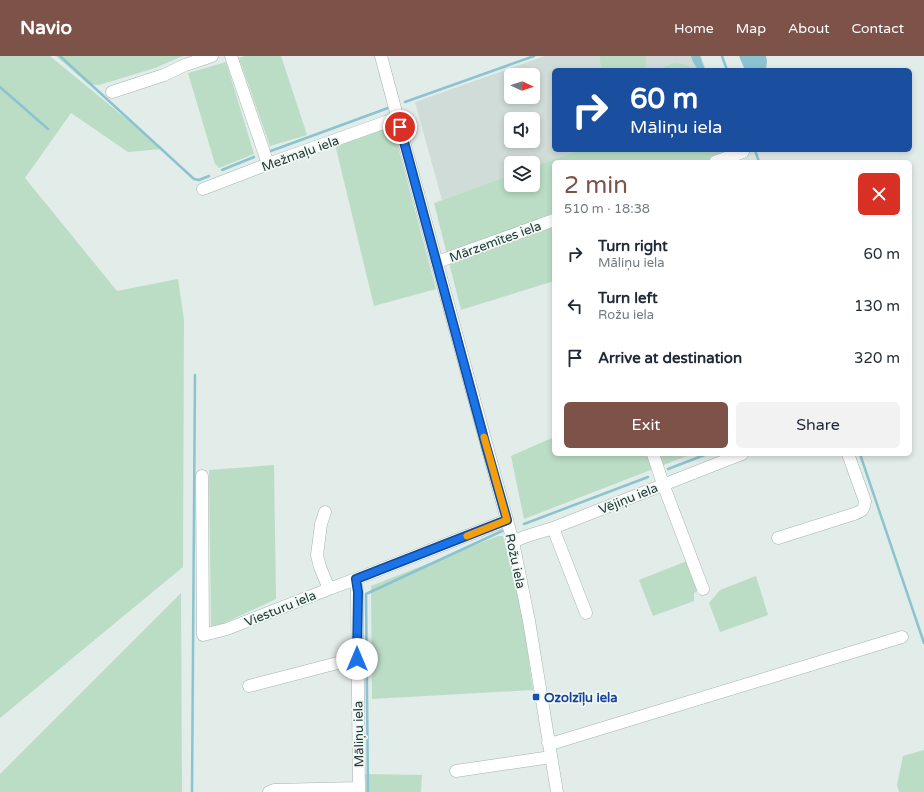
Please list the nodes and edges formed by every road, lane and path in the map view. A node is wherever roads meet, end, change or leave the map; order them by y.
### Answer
1 (212, 56) edge
2 (231, 56) edge
3 (381, 56) edge
4 (112, 92) dead end
5 (397, 118) junction
6 (744, 155) edge
7 (723, 160) edge
8 (268, 164) junction
9 (203, 189) dead end
10 (552, 221) edge
11 (437, 262) junction
12 (655, 456) edge
13 (737, 456) edge
14 (849, 456) edge
15 (202, 476) dead end
16 (663, 484) junction
17 (325, 512) dead end
18 (507, 520) junction
19 (553, 528) junction
20 (778, 538) dead end
21 (513, 542) junction
22 (356, 579) junction
23 (329, 589) junction
24 (703, 589) dead end
25 (586, 613) dead end
26 (902, 637) dead end
27 (357, 659) junction
28 (249, 686) dead end
29 (548, 744) junction
30 (551, 757) junction
31 (456, 771) dead end
32 (359, 790) edge
33 (269, 792) edge
34 (557, 792) edge

1 - 4 street
2 - 8 street
3 - 5 street, Rožu iela
5 - 8 street, Mežmaļu iela
5 - 11 street, Rožu iela
6 - 7 street
8 - 9 street, Mežmaļu iela
10 - 11 street, Mārzemītes iela
11 - 18 street, Rožu iela
12 - 16 street
13 - 16 street, Vējiņu iela
14 - 20 street
15 - 23 street, Viesturu iela
16 - 19 street, Vējiņu iela
16 - 24 street
17 - 23 street
18 - 21 street, Rožu iela
18 - 22 street
19 - 21 street, Vējiņu iela
19 - 25 street
21 - 29 street, Rožu iela
22 - 23 street, Viesturu iela
22 - 27 street, Māliņu iela
26 - 29 street
27 - 28 street
27 - 32 street, Māliņu iela
29 - 30 street, Rožu iela
30 - 31 street
30 - 34 street, Rožu iela
32 - 33 street, Māliņu iela

